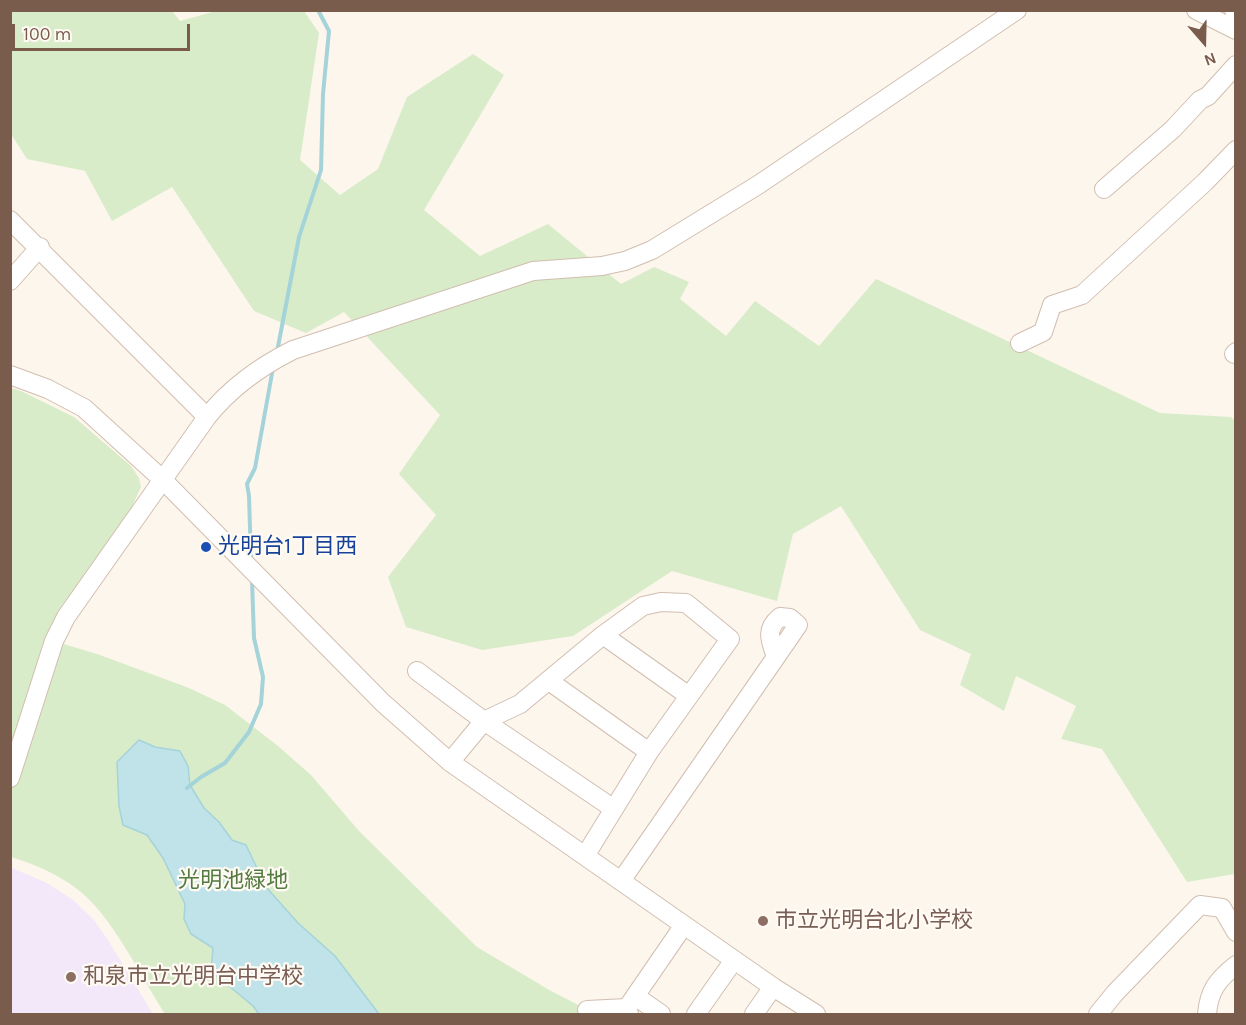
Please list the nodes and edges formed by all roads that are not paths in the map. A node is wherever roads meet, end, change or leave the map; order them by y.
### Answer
1 (1017, 10) edge
2 (1196, 10) edge
3 (1234, 10) edge
4 (1236, 16) edge
5 (1236, 30) edge
6 (1236, 65) edge
7 (1236, 150) edge
8 (1104, 189) dead end
9 (10, 220) edge
10 (40, 247) junction
11 (10, 281) edge
12 (1020, 343) dead end
13 (10, 375) edge
14 (207, 417) junction
15 (163, 480) junction
16 (603, 635) junction
17 (776, 657) dead end
18 (417, 671) dead end
19 (549, 681) junction
20 (689, 696) junction
21 (484, 721) junction
22 (649, 752) junction
23 (450, 762) junction
24 (10, 778) edge
25 (614, 809) junction
26 (585, 856) junction
27 (621, 880) junction
28 (684, 925) junction
29 (1236, 932) edge
30 (734, 960) junction
31 (1236, 965) edge
32 (773, 987) junction
33 (631, 1006) edge
34 (587, 1010) dead end
35 (661, 1014) edge
36 (696, 1014) edge
37 (754, 1014) edge
38 (816, 1014) edge
39 (1098, 1014) edge
40 (1207, 1014) edge

1 - 14 street
2 - 5 street
3 - 4 street
6 - 8 street
7 - 12 street
9 - 10 street
10 - 11 street
10 - 14 street
13 - 15 street
14 - 15 street
15 - 23 street
15 - 24 street
16 - 19 street
16 - 20 street
16 - 20 street
17 - 27 street
18 - 21 street
19 - 21 street
19 - 22 street
20 - 22 street
21 - 23 street
21 - 25 street
22 - 25 street
23 - 26 street
25 - 26 street
26 - 27 street
27 - 28 street
28 - 30 street
28 - 33 street
29 - 39 street
30 - 32 street
30 - 36 street
31 - 40 street
32 - 37 street
32 - 38 street
33 - 34 street
33 - 35 street

